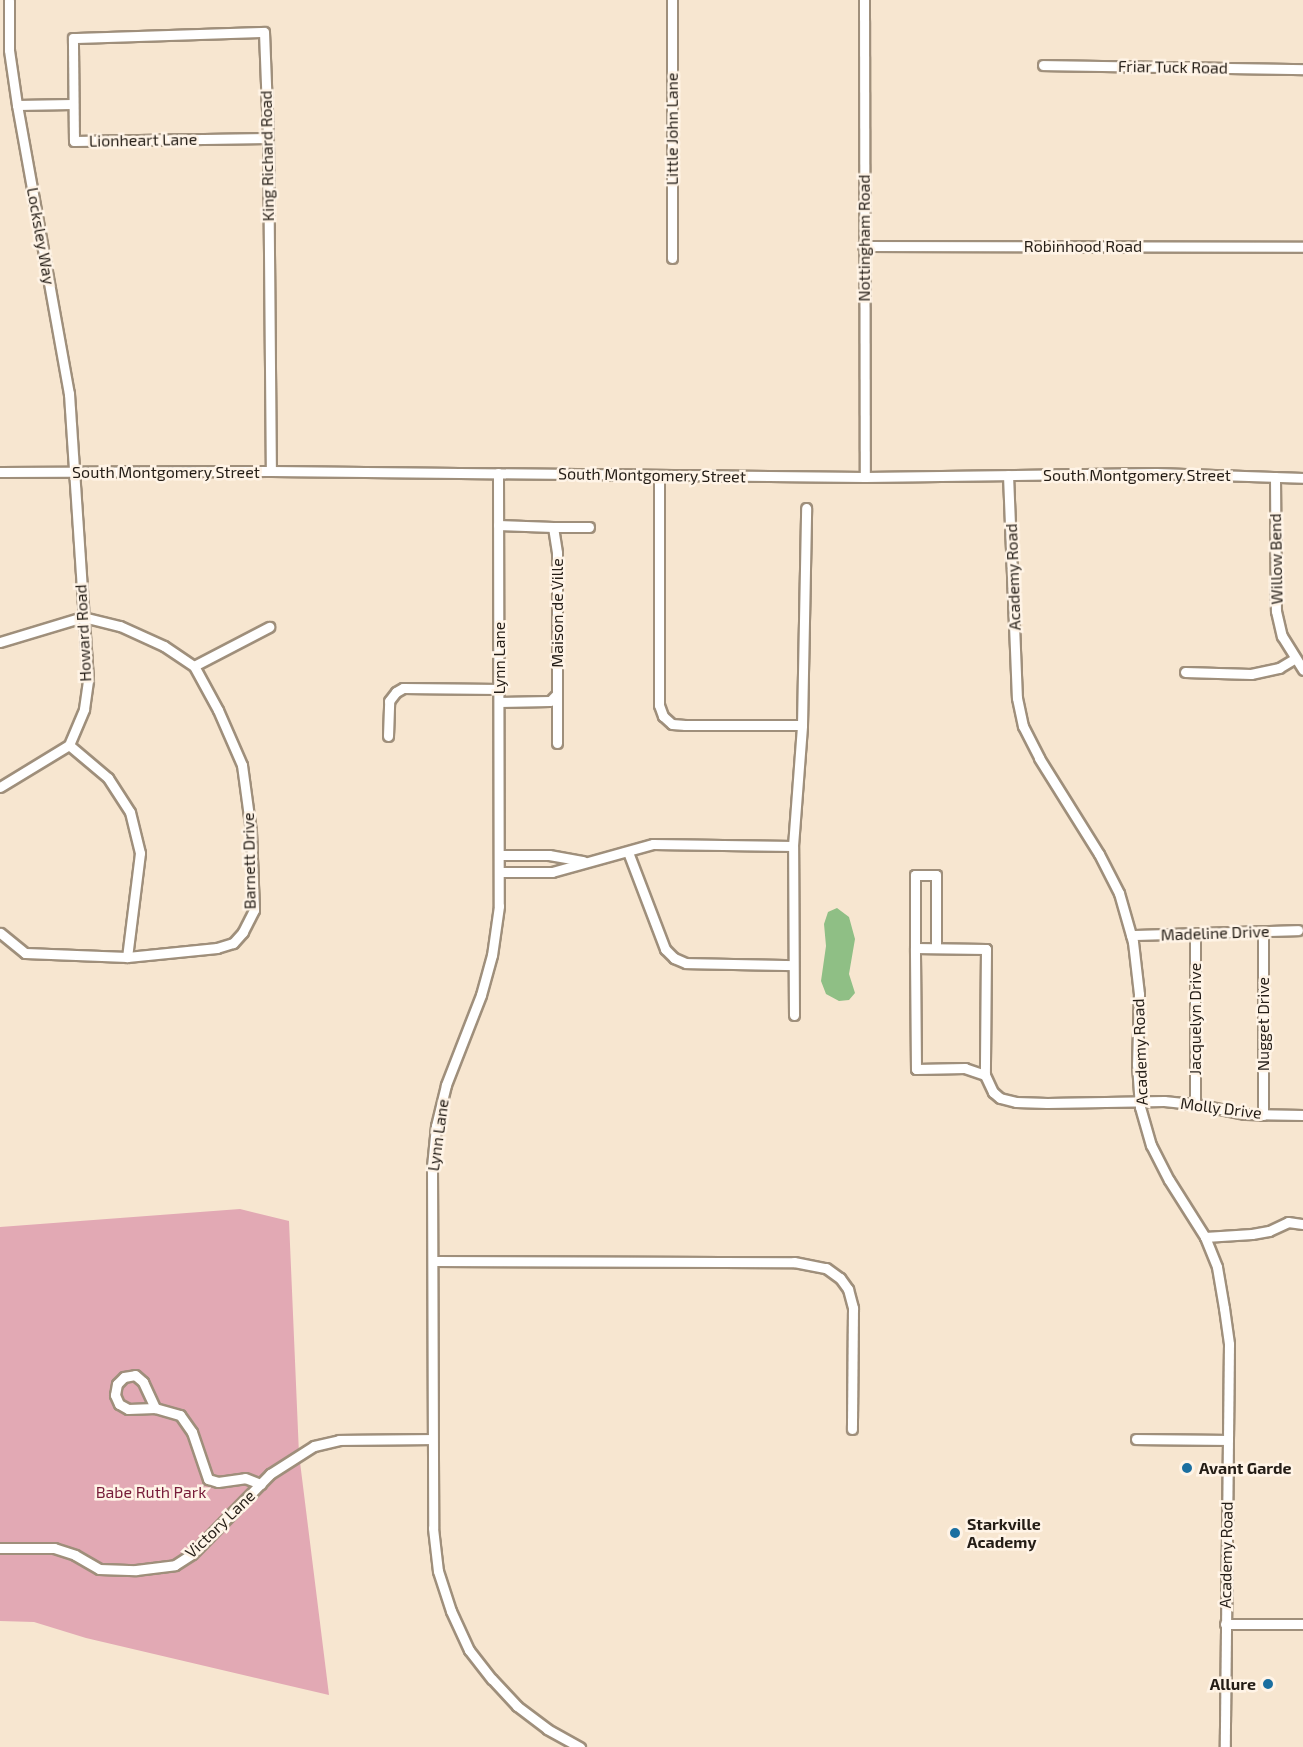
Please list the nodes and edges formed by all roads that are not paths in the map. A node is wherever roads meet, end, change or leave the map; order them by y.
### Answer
1 (9, 0) edge
2 (672, 0) edge
3 (864, 0) edge
4 (1043, 65) dead end
5 (1303, 69) edge
6 (72, 104) junction
7 (17, 105) junction
8 (268, 138) junction
9 (863, 246) junction
10 (1303, 247) edge
11 (672, 258) dead end
12 (271, 471) junction
13 (0, 472) edge
14 (73, 472) junction
15 (498, 473) junction
16 (659, 475) junction
17 (1008, 475) junction
18 (865, 477) junction
19 (1275, 477) junction
20 (1303, 478) edge
21 (806, 508) dead end
22 (498, 525) junction
23 (553, 527) junction
24 (589, 527) dead end
25 (83, 617) junction
26 (269, 627) dead end
27 (0, 642) edge
28 (1294, 659) junction
29 (194, 666) junction
30 (1303, 670) edge
31 (1185, 672) dead end
32 (499, 688) junction
33 (557, 694) junction
34 (499, 702) junction
35 (802, 725) junction
36 (388, 736) dead end
37 (557, 743) dead end
38 (69, 745) junction
39 (0, 787) edge
40 (793, 846) junction
41 (628, 852) junction
42 (500, 855) junction
43 (585, 861) junction
44 (500, 873) junction
45 (1298, 930) dead end
46 (0, 933) edge
47 (1263, 933) junction
48 (1195, 934) junction
49 (1131, 935) junction
50 (915, 948) junction
51 (936, 948) junction
52 (127, 957) junction
53 (793, 964) junction
54 (794, 1015) dead end
55 (985, 1075) junction
56 (1140, 1101) junction
57 (1195, 1104) junction
58 (1263, 1115) junction
59 (1303, 1115) edge
60 (1303, 1224) edge
61 (1205, 1237) junction
62 (433, 1261) junction
63 (155, 1408) junction
64 (852, 1429) dead end
65 (432, 1439) junction
66 (1136, 1439) dead end
67 (1227, 1440) junction
68 (261, 1484) junction
69 (0, 1548) edge
70 (1225, 1624) junction
71 (1303, 1624) edge
72 (580, 1747) edge
73 (1225, 1747) edge

1 - 7 street, Locksley Way
2 - 11 street, Little John Lane
3 - 9 street, Nottingham Road
4 - 5 street, Friar Tuck Road
6 - 7 street
6 - 8 street, Lionheart Lane
6 - 8 street, King Richard Road
7 - 14 street, Locksley Way
8 - 12 street, King Richard Road
9 - 10 street, Robinhood Road
9 - 18 street, Nottingham Road
12 - 14 street, South Montgomery Street
12 - 15 street, South Montgomery Street
13 - 14 street, South Montgomery Street
14 - 25 street, Howard Road
15 - 16 street, South Montgomery Street
15 - 22 street, Lynn Lane
16 - 18 street, South Montgomery Street
16 - 35 street
17 - 18 street, South Montgomery Street
17 - 19 street, South Montgomery Street
17 - 49 street, Academy Road
19 - 20 street, South Montgomery Street
19 - 28 street, Willow Bend
21 - 35 street
22 - 23 street
22 - 32 street, Lynn Lane
23 - 24 street
23 - 33 street, Maison de Ville
25 - 27 street
25 - 29 street, Barnett Drive
25 - 38 street, Howard Road
26 - 29 street
28 - 30 street, Willow Bend
28 - 31 street
29 - 52 street, Barnett Drive
32 - 34 street, Lynn Lane
32 - 36 street
33 - 34 street
33 - 37 street, Maison de Ville
34 - 42 street, Lynn Lane
35 - 40 street
38 - 39 street
38 - 52 street
40 - 41 street
40 - 53 street
41 - 43 street
41 - 53 street
42 - 43 street
42 - 44 street, Lynn Lane
43 - 44 street
44 - 62 street, Lynn Lane
45 - 47 street, Madeline Drive
46 - 52 street, Barnett Drive
47 - 48 street, Madeline Drive
47 - 58 street, Nugget Drive
48 - 49 street, Madeline Drive
48 - 57 street, Jacquelyn Drive
49 - 56 street, Academy Road
50 - 51 street
50 - 51 street
50 - 55 street
51 - 55 street
53 - 54 street
55 - 56 street, Molly Drive
56 - 57 street, Molly Drive
56 - 61 street, Academy Road
57 - 58 street, Molly Drive
58 - 59 street, Molly Drive
60 - 61 street
61 - 67 street, Academy Road
62 - 64 street
62 - 65 street, Lynn Lane
63 - 63 street
63 - 68 street
65 - 68 street, Victory Lane
65 - 72 street, Lynn Lane
66 - 67 street
67 - 70 street, Academy Road
68 - 69 street, Victory Lane
70 - 71 street
70 - 73 street, Academy Road

